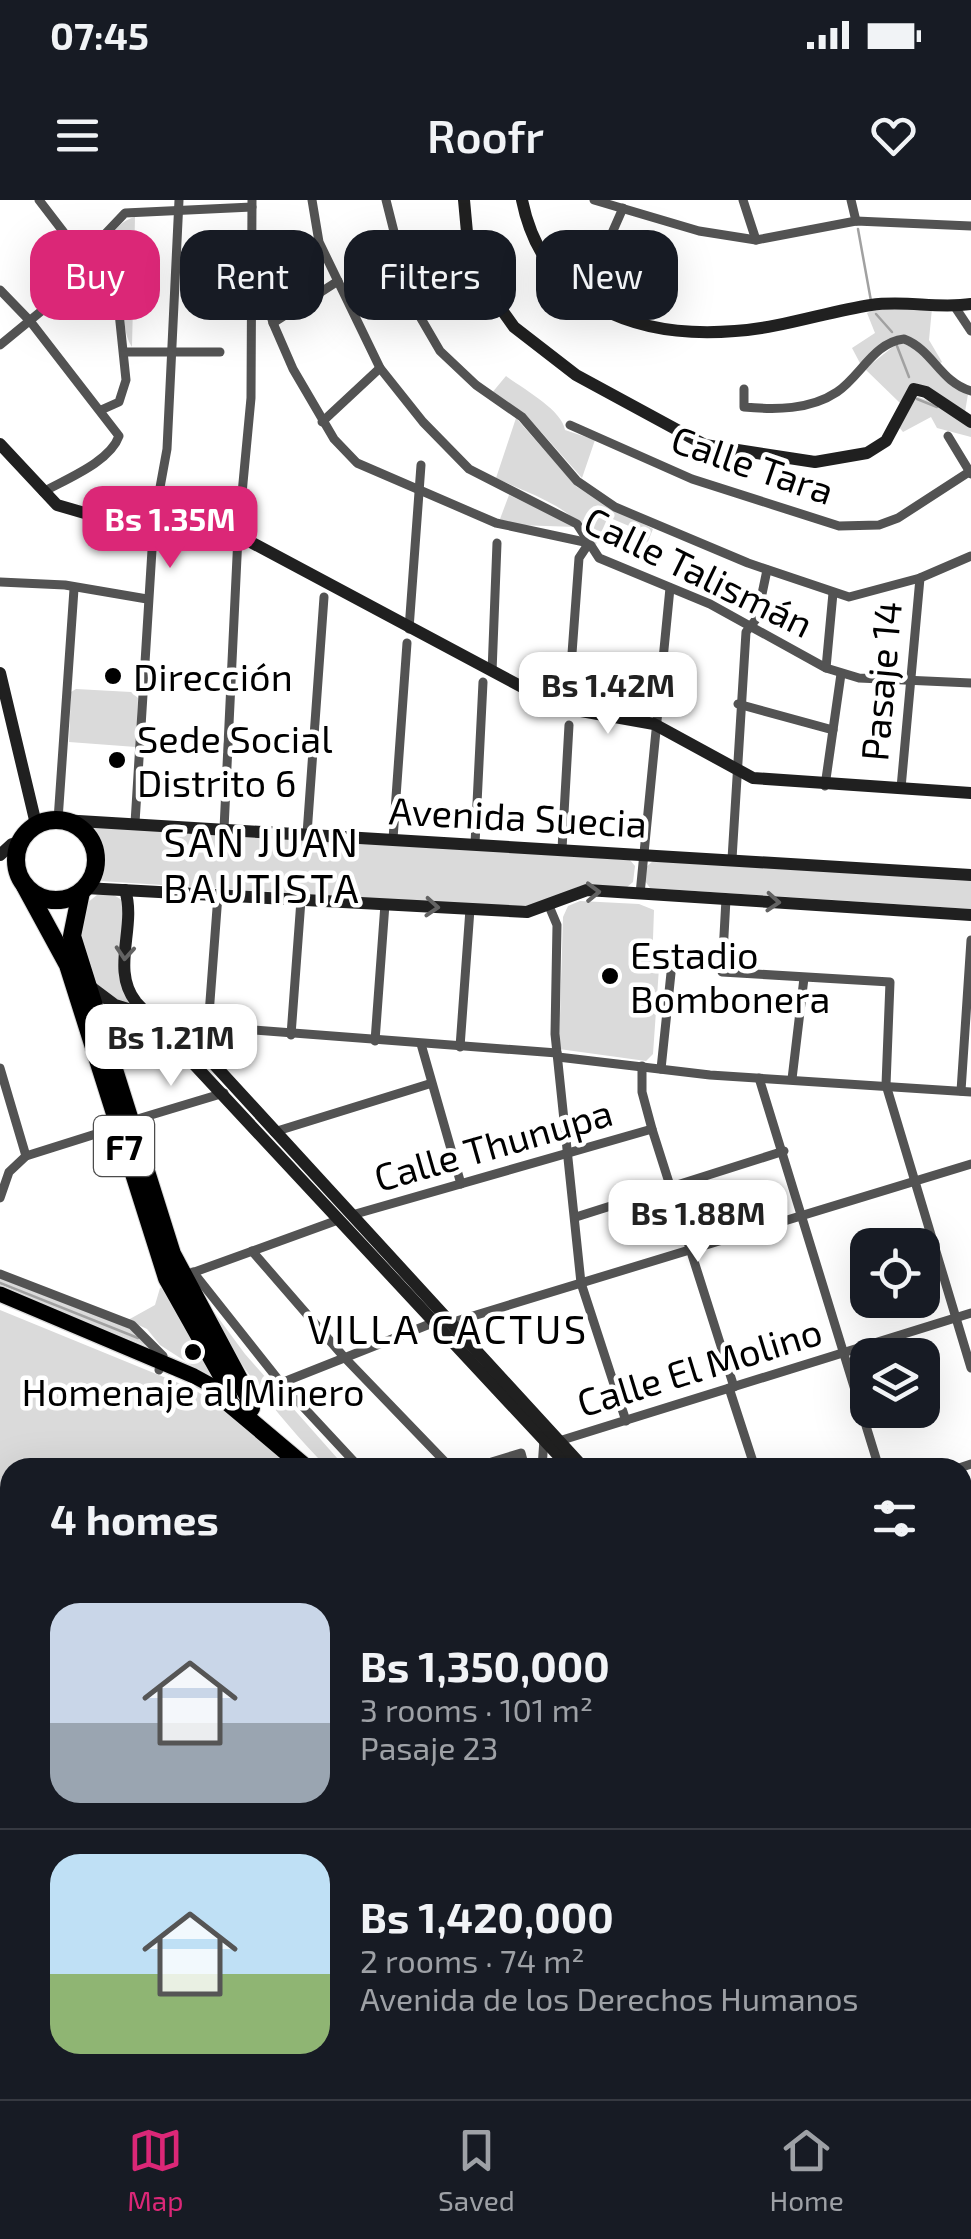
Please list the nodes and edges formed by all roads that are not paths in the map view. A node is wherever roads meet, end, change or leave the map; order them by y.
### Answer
1 (39, 200) edge
2 (312, 200) edge
3 (386, 200) edge
4 (464, 200) edge
5 (522, 200) edge
6 (594, 200) edge
7 (744, 200) edge
8 (850, 200) edge
9 (252, 204) edge
10 (132, 205) edge
11 (178, 206) edge
12 (624, 208) junction
13 (856, 221) junction
14 (971, 226) edge
15 (64, 230) edge
16 (109, 230) edge
17 (252, 230) edge
18 (614, 230) edge
19 (756, 240) junction
20 (536, 245) edge
21 (338, 280) junction
22 (0, 290) edge
23 (971, 304) edge
24 (955, 306) junction
25 (120, 320) edge
26 (252, 320) edge
27 (273, 320) edge
28 (627, 320) edge
29 (30, 321) junction
30 (274, 323) junction
31 (971, 331) edge
32 (0, 345) edge
33 (125, 352) junction
34 (171, 352) junction
35 (220, 352) dead end
36 (380, 368) junction
37 (744, 388) dead end
38 (971, 391) edge
39 (101, 410) junction
40 (322, 422) junction
41 (971, 422) edge
42 (570, 426) dead end
43 (948, 436) dead end
44 (0, 444) edge
45 (421, 465) dead end
46 (970, 473) edge
47 (420, 488) junction
48 (43, 492) junction
49 (153, 526) junction
50 (192, 528) junction
51 (238, 536) junction
52 (497, 543) dead end
53 (589, 543) junction
54 (971, 556) edge
55 (766, 570) junction
56 (920, 578) junction
57 (0, 582) edge
58 (670, 588) junction
59 (74, 589) junction
60 (833, 593) junction
61 (324, 597) dead end
62 (146, 599) junction
63 (751, 625) junction
64 (408, 636) junction
65 (826, 668) junction
66 (0, 673) edge
67 (841, 674) junction
68 (488, 677) junction
69 (908, 682) junction
70 (971, 683) edge
71 (738, 704) junction
72 (568, 708) junction
73 (654, 724) junction
74 (569, 726) dead end
75 (833, 730) junction
76 (737, 770) junction
77 (824, 786) junction
78 (901, 788) junction
79 (971, 793) edge
80 (60, 820) junction
81 (135, 823) junction
82 (224, 829) junction
83 (307, 834) junction
84 (393, 839) junction
85 (15, 841) edge
86 (476, 844) junction
87 (562, 848) junction
88 (644, 853) junction
89 (732, 859) junction
90 (0, 865) edge
91 (971, 874) edge
92 (23, 883) junction
93 (83, 890) junction
94 (124, 890) junction
95 (640, 894) junction
96 (218, 895) junction
97 (726, 899) junction
98 (301, 900) junction
99 (386, 904) junction
100 (548, 906) junction
101 (470, 910) junction
102 (971, 914) edge
103 (971, 940) edge
104 (671, 973) dead end
105 (85, 978) junction
106 (804, 978) junction
107 (144, 1011) junction
108 (158, 1022) junction
109 (177, 1024) junction
110 (208, 1028) junction
111 (102, 1032) junction
112 (291, 1035) junction
113 (375, 1041) junction
114 (421, 1044) junction
115 (460, 1047) junction
116 (558, 1055) junction
117 (642, 1066) junction
118 (0, 1068) edge
119 (661, 1069) junction
120 (759, 1078) junction
121 (792, 1080) junction
122 (429, 1084) junction
123 (886, 1085) junction
124 (966, 1091) edge
125 (224, 1093) junction
126 (124, 1124) junction
127 (652, 1130) junction
128 (272, 1133) junction
129 (784, 1151) junction
130 (570, 1154) junction
131 (26, 1156) junction
132 (971, 1164) edge
133 (4, 1170) edge
134 (918, 1180) junction
135 (461, 1184) junction
136 (670, 1186) junction
137 (0, 1198) edge
138 (803, 1214) junction
139 (576, 1217) junction
140 (344, 1218) junction
141 (689, 1248) junction
142 (252, 1251) junction
143 (0, 1274) edge
144 (187, 1274) junction
145 (582, 1283) junction
146 (0, 1294) edge
147 (0, 1304) edge
148 (971, 1314) edge
149 (957, 1318) junction
150 (435, 1322) junction
151 (450, 1323) junction
152 (844, 1352) junction
153 (344, 1358) junction
154 (160, 1366) junction
155 (971, 1368) edge
156 (282, 1382) junction
157 (731, 1387) junction
158 (229, 1403) junction
159 (246, 1414) junction
160 (626, 1421) junction
161 (551, 1440) junction
162 (295, 1458) edge
163 (351, 1458) edge
164 (441, 1458) edge
165 (545, 1458) edge
166 (563, 1458) edge
167 (572, 1458) edge
168 (752, 1458) edge
169 (876, 1458) edge

1 - 15 street
2 - 21 street
3 - 55 street
4 - 41 street
5 - 20 street
6 - 12 street
7 - 19 street
8 - 13 street
9 - 11 street
9 - 17 street
10 - 11 street
10 - 16 street
11 - 34 street
12 - 18 street
12 - 19 street
13 - 14 street
13 - 19 street
21 - 30 street
21 - 36 street
22 - 29 street
23 - 24 street
24 - 28 street
24 - 31 street
25 - 33 street
26 - 51 street
27 - 30 street, Calle Talismán
29 - 32 street
29 - 39 street
30 - 40 street, Calle Talismán
33 - 34 street
33 - 39 street
34 - 35 street
34 - 49 street
36 - 40 street
36 - 53 street
37 - 38 street
39 - 48 street
40 - 47 street, Calle Talismán
42 - 46 street, Calle Tara
43 - 46 street
44 - 48 street
45 - 47 street
47 - 53 street, Calle Talismán
47 - 64 street
48 - 49 street
49 - 50 street
50 - 51 street
50 - 62 street
51 - 64 street
51 - 82 street
52 - 68 street
53 - 58 street, Calle Talismán
53 - 72 street
54 - 56 street
55 - 60 street
55 - 63 street
56 - 60 street
56 - 69 street, Pasaje 14
57 - 59 street
58 - 63 street, Calle Talismán
58 - 73 street
59 - 62 street
59 - 80 street
60 - 65 street
61 - 83 street
62 - 81 street
63 - 65 street, Calle Talismán
63 - 71 street
64 - 68 street
64 - 84 street
65 - 67 street, Calle Talismán
66 - 85 street
67 - 69 street, Calle Talismán
67 - 75 street
68 - 72 street
68 - 86 street
69 - 70 street, Calle Talismán
69 - 78 street, Pasaje 14
71 - 75 street
71 - 76 street
72 - 73 street
73 - 76 street
73 - 88 street
74 - 87 street
75 - 77 street
76 - 77 street
76 - 89 street
77 - 78 street
78 - 79 street
80 - 81 street, Avenida Suecia
80 - 85 highway
80 - 93 highway, F7
81 - 82 street, Avenida Suecia
82 - 83 street, Avenida Suecia
83 - 84 street, Avenida Suecia
84 - 86 street, Avenida Suecia
85 - 92 highway
86 - 87 street, Avenida Suecia
87 - 88 street, Avenida Suecia
88 - 89 street, Avenida Suecia
88 - 95 street
89 - 91 street, Avenida Suecia
90 - 92 highway, F7
92 - 93 highway, F7
92 - 126 highway, F7
93 - 94 street, Avenida Suecia
93 - 105 highway, F7
94 - 96 street, Avenida Suecia
94 -> 107 street
95 - 97 street, Avenida Suecia
100 -> 95 street, Avenida Suecia
96 - 98 street, Avenida Suecia
96 - 110 street
97 -> 102 street, Avenida Suecia
97 - 106 street
98 - 99 street, Avenida Suecia
98 - 112 street
99 -> 101 street, Avenida Suecia
99 - 113 street
100 - 101 street, Avenida Suecia
100 - 116 street
101 - 115 street
103 - 124 street
104 - 119 street
105 - 107 street
105 - 111 highway, F7
106 - 121 street
106 - 123 street
107 - 108 street
107 - 109 street
108 - 109 street
108 - 111 street
108 - 125 street
109 - 110 street
109 - 128 street
110 - 112 street
111 - 126 highway, F7
112 - 113 street
113 - 114 street
114 - 115 street
114 - 122 street
115 - 116 street
116 - 117 street
116 - 130 street
117 - 119 street
117 - 127 street
118 - 131 street
119 - 120 street
120 - 121 street
120 - 129 street
121 - 123 street
122 - 128 street
122 - 135 street
123 - 124 street
123 - 134 street
125 - 126 street
125 - 140 street
126 - 131 street
126 - 144 highway, F7
126 - 158 highway, F7
127 - 130 street, Calle Thunupa
127 - 136 street
128 - 140 street
129 - 136 street
129 - 138 street
130 - 135 street, Calle Thunupa
130 - 139 street
131 - 133 street
132 - 134 street
133 - 137 street
134 - 138 street
134 - 149 street
135 - 140 street, Calle Thunupa
136 - 139 street
136 - 141 street
138 - 141 street
138 - 152 street
139 - 145 street
140 - 142 street, Calle Thunupa
140 - 150 street
140 - 151 street
141 - 145 street
141 - 157 street
142 - 144 street, Calle Thunupa
142 - 153 street
143 - 154 street
144 - 156 street
144 - 159 highway, F7
145 - 151 street
145 - 160 street
146 - 154 main road
147 - 154 main road
148 - 149 street, Calle El Molino
149 - 152 street, Calle El Molino
149 - 155 street
150 - 151 street
150 - 153 street
150 - 161 street
151 - 161 street
152 - 157 street, Calle El Molino
152 - 169 street
153 - 156 street
153 - 164 street
154 - 158 main road
156 - 163 street
157 - 160 street, Calle El Molino
157 - 168 street
158 - 159 highway
159 - 162 highway
160 - 161 street, Calle El Molino
161 - 165 street, Calle El Molino
161 - 166 street
161 - 167 street

